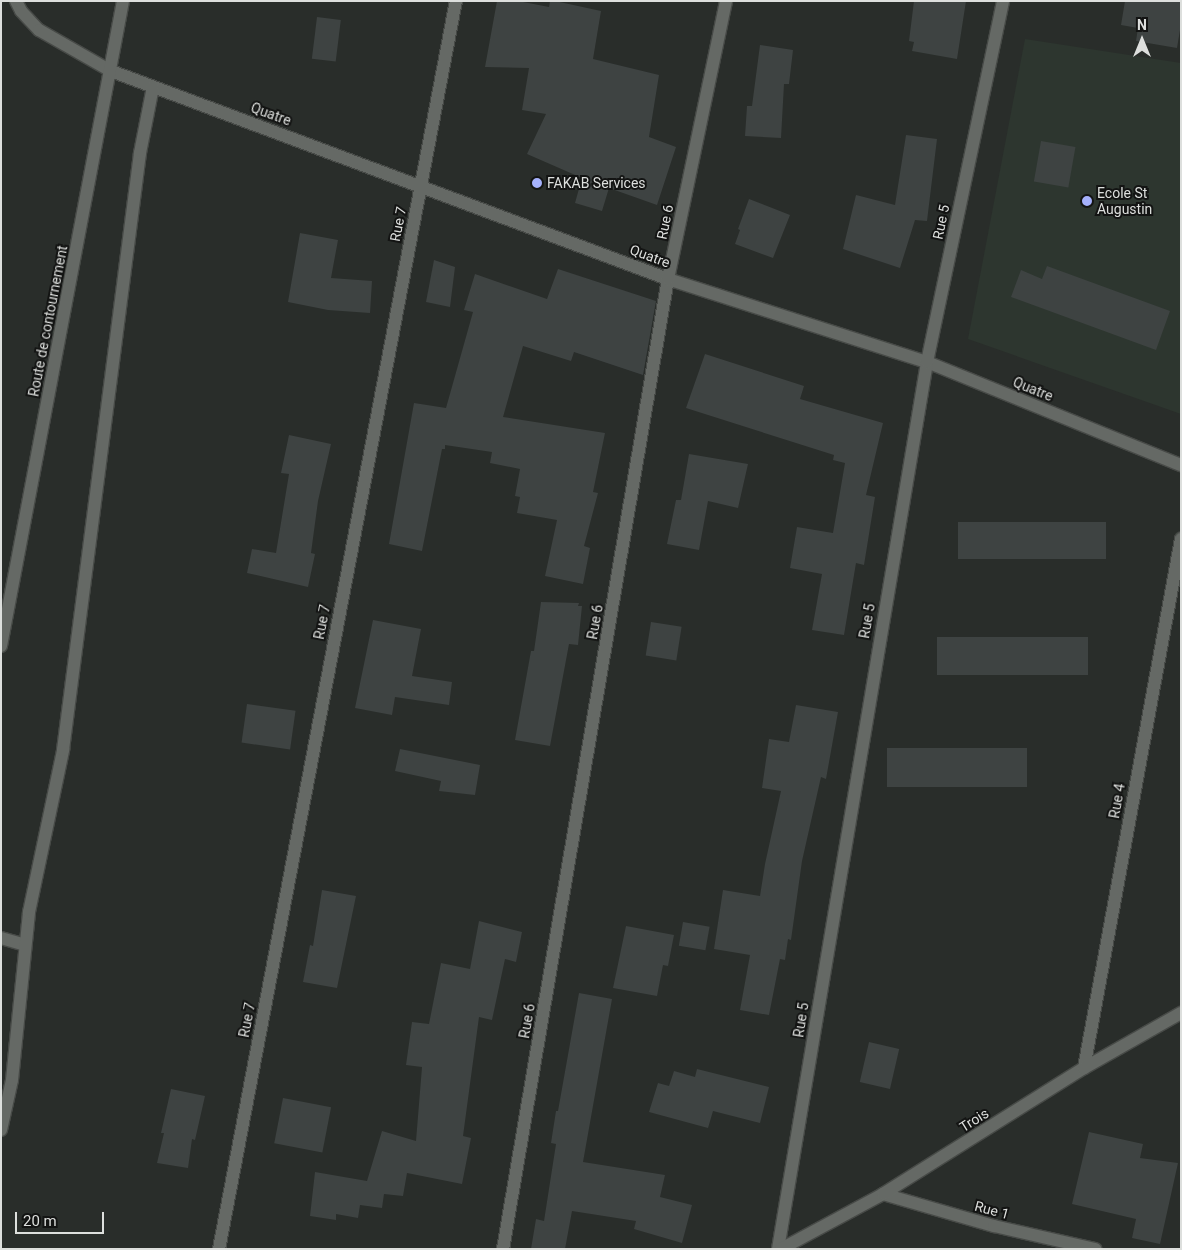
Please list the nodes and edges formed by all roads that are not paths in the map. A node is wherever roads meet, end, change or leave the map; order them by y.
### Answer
1 (16, 1) edge
2 (123, 1) edge
3 (456, 1) edge
4 (726, 1) edge
5 (1003, 1) edge
6 (110, 71) junction
7 (153, 87) junction
8 (420, 186) junction
9 (668, 279) junction
10 (926, 362) junction
11 (1181, 465) edge
12 (1181, 539) edge
13 (1, 646) edge
14 (1, 938) edge
15 (25, 945) junction
16 (1181, 1012) edge
17 (1084, 1068) junction
18 (1, 1130) edge
19 (882, 1194) junction
20 (219, 1249) edge
21 (504, 1249) edge
22 (779, 1249) edge
23 (1095, 1249) edge

1 - 6 street, Quatre
2 - 6 street, Route de contournement
3 - 8 street, Rue 7
4 - 9 street, Rue 6
5 - 10 street, Rue 5
6 - 7 street, Quatre
6 - 13 street, Route de contournement
7 - 8 street, Quatre
7 - 15 street
8 - 9 street, Quatre
8 - 20 street, Rue 7
9 - 10 street, Quatre
9 - 21 street, Rue 6
10 - 11 street, Quatre
10 - 22 street, Rue 5
12 - 17 street, Rue 4
14 - 15 street
15 - 18 street
16 - 17 street, Trois
17 - 19 street, Trois
19 - 22 street, Trois
19 - 23 street, Rue 1

